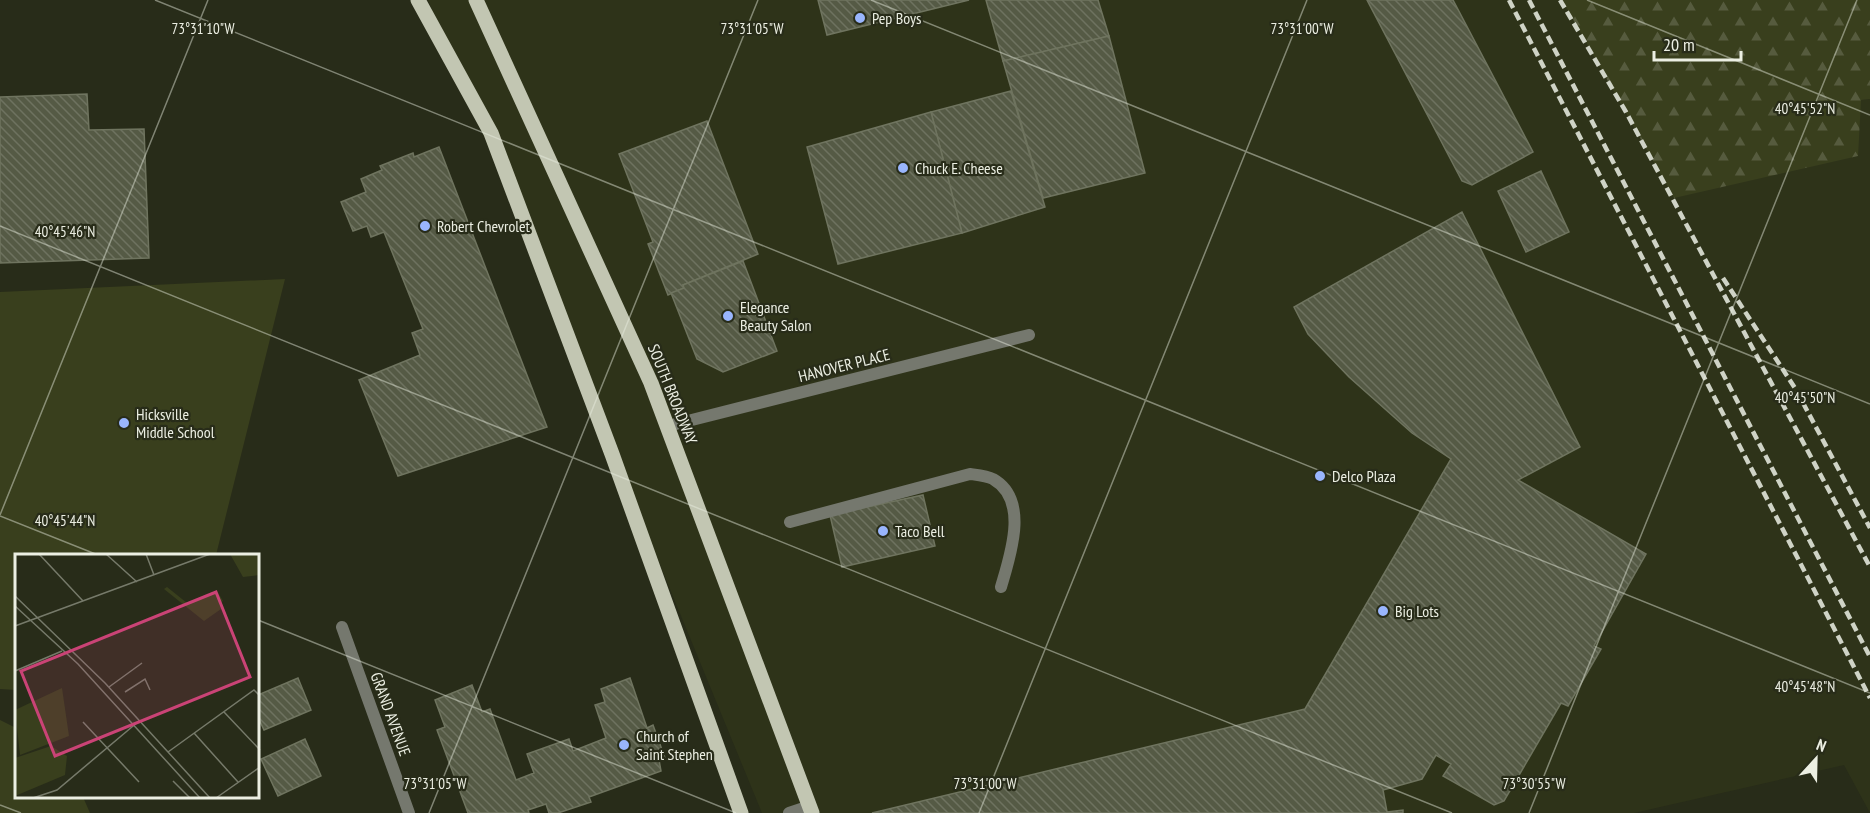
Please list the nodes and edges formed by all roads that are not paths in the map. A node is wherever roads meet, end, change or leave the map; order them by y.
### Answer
1 (418, 0) edge
2 (476, 0) edge
3 (1029, 335) dead end
4 (668, 426) junction
5 (790, 522) dead end
6 (1001, 587) dead end
7 (342, 627) dead end
8 (811, 810) edge
9 (409, 813) edge
10 (741, 813) edge
11 (789, 813) edge

1 - 10 main road
2 - 4 main road, SOUTH BROADWAY
3 - 4 street, HANOVER PLACE
4 - 8 main road, SOUTH BROADWAY
5 - 6 street
7 - 9 street, GRAND AVENUE
8 - 11 street

